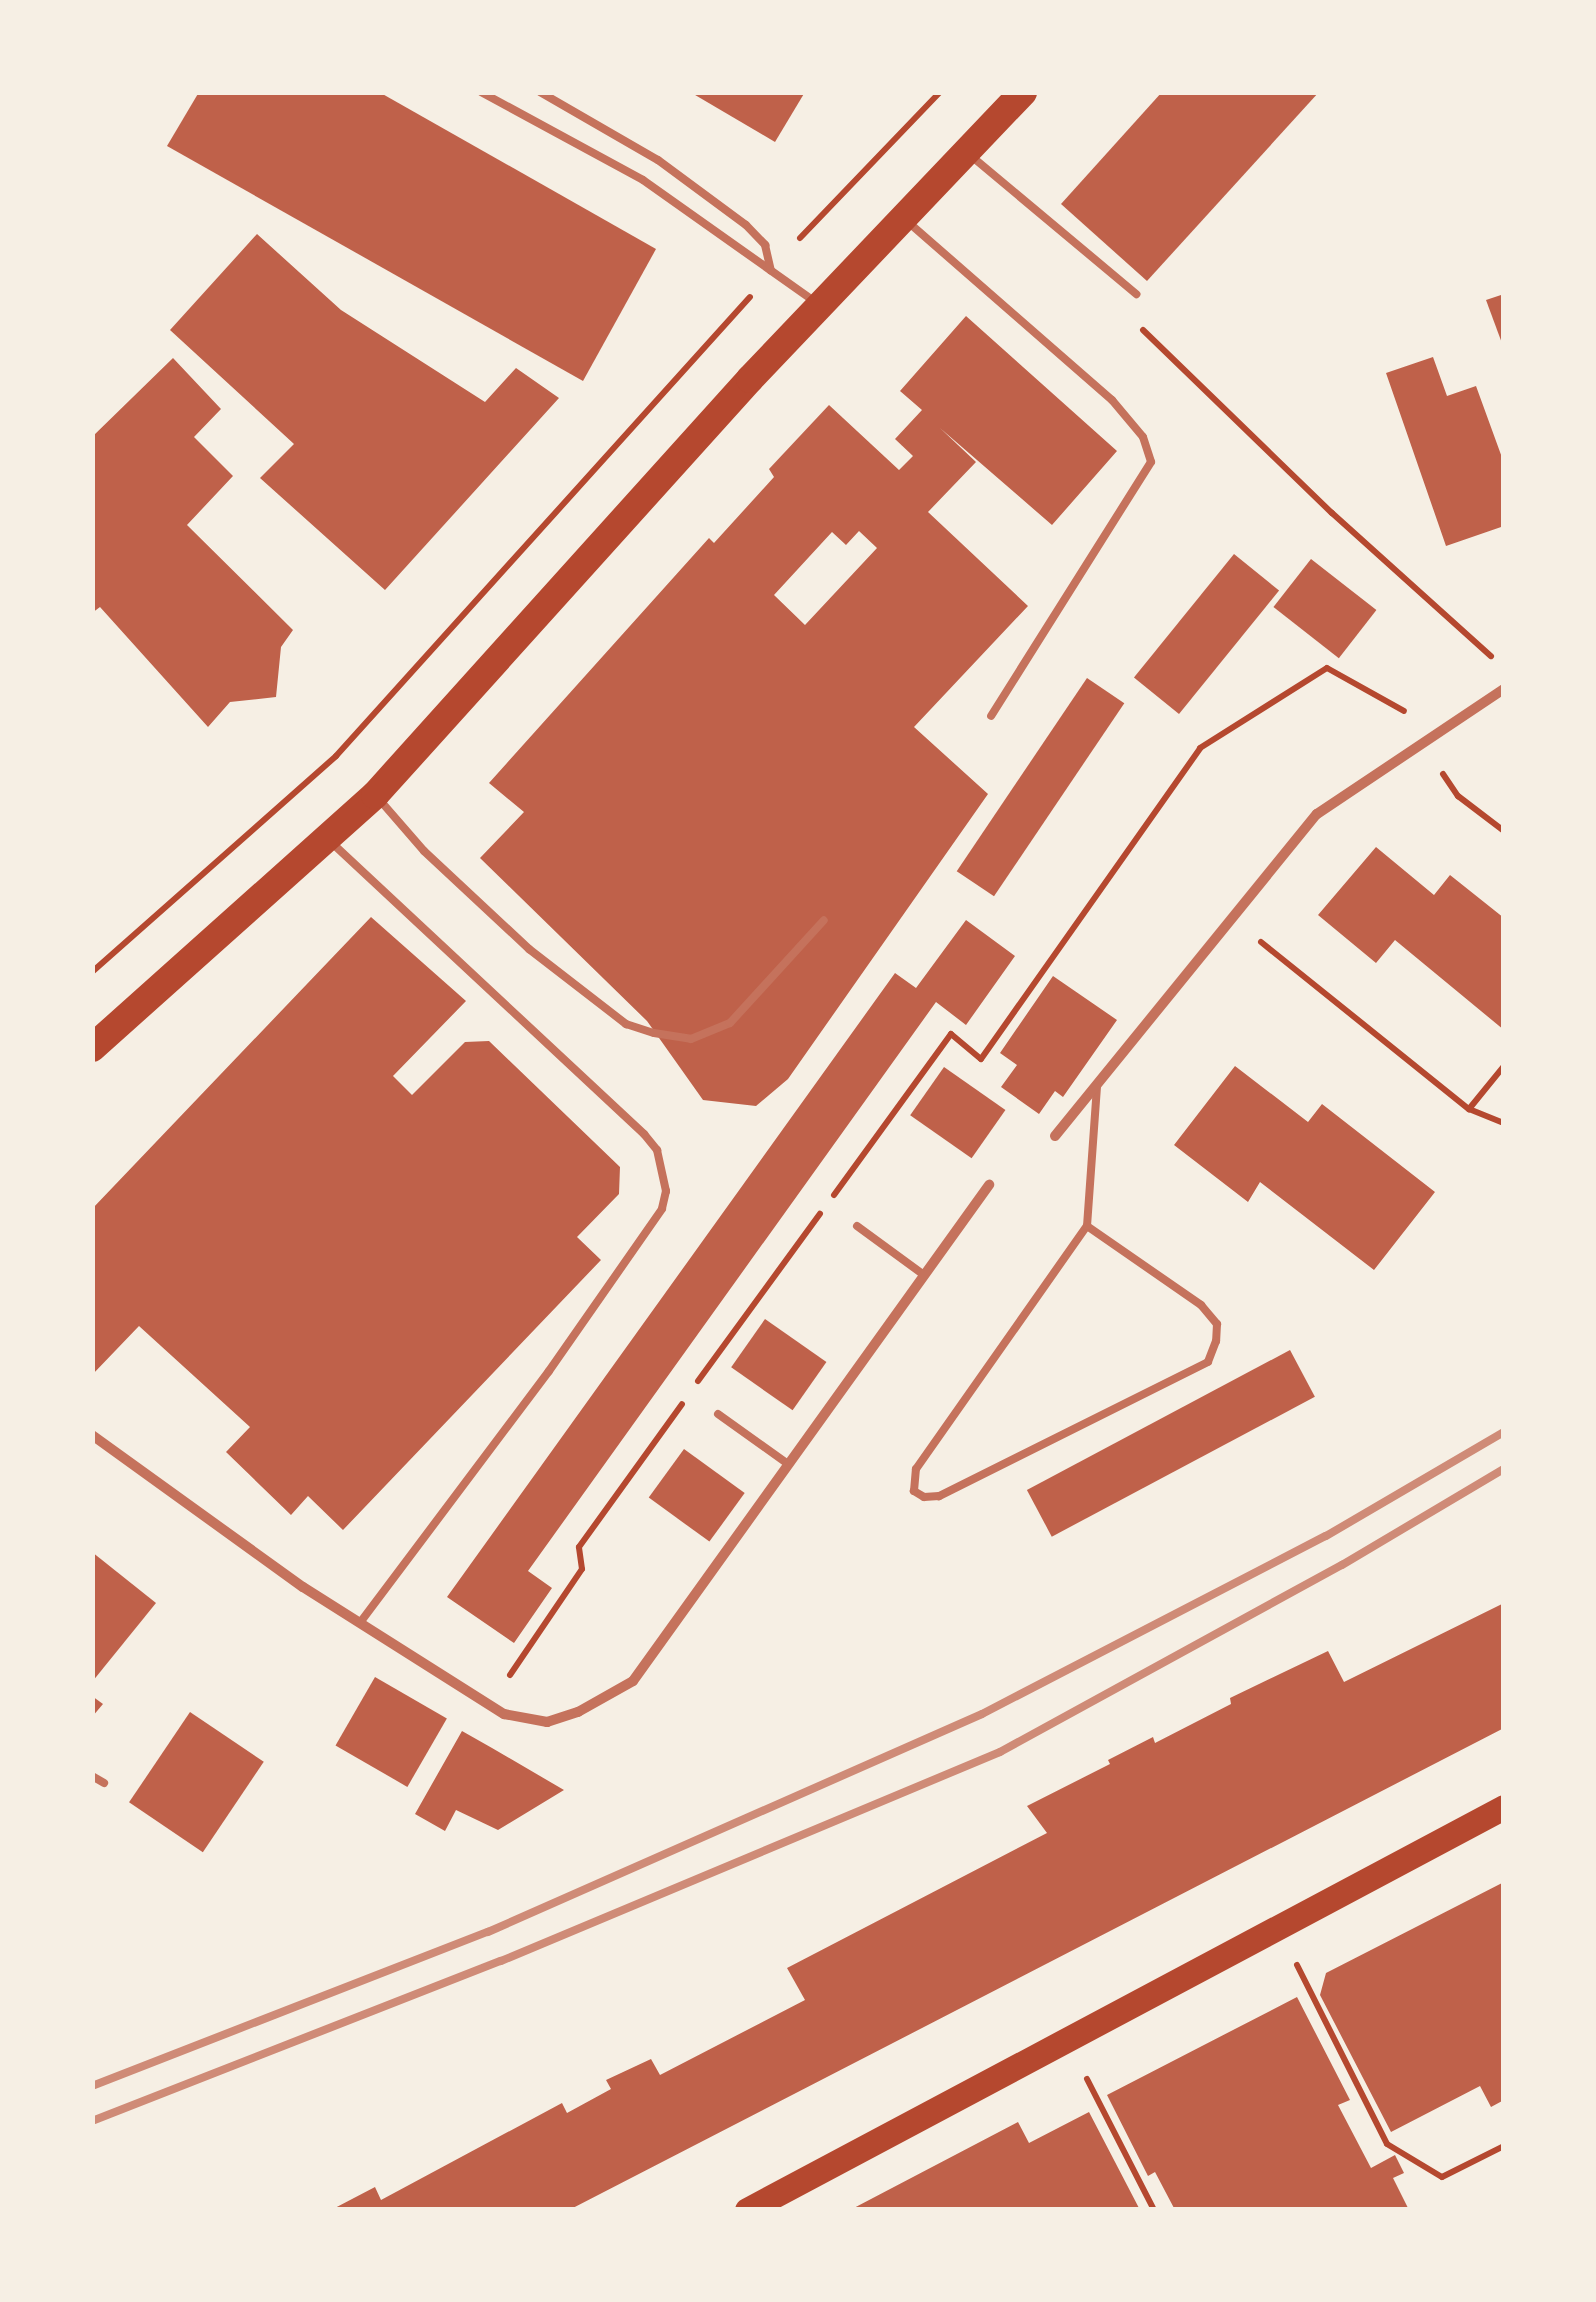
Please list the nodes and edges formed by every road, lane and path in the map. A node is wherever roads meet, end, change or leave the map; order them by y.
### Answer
1 (481, 92) edge
2 (540, 92) edge
3 (940, 92) edge
4 (1023, 92) edge
5 (967, 152) junction
6 (905, 219) junction
7 (800, 238) dead end
8 (771, 270) junction
9 (1136, 294) dead end
10 (822, 307) junction
11 (738, 311) dead end
12 (1131, 320) dead end
13 (1504, 667) edge
14 (1504, 689) edge
15 (991, 716) dead end
16 (1441, 732) junction
17 (1421, 745) junction
18 (375, 795) junction
19 (1504, 831) edge
20 (328, 839) junction
21 (1233, 919) junction
22 (824, 920) dead end
23 (92, 972) edge
24 (94, 1045) edge
25 (1504, 1066) edge
26 (1097, 1083) junction
27 (1469, 1109) junction
28 (1504, 1122) edge
29 (1055, 1136) dead end
30 (988, 1185) dead end
31 (856, 1226) dead end
32 (1086, 1226) junction
33 (924, 1275) junction
34 (718, 1414) dead end
35 (92, 1435) edge
36 (788, 1464) junction
37 (360, 1623) junction
38 (490, 1705) junction
39 (92, 1776) edge
40 (104, 1783) dead end
41 (1504, 1807) edge
42 (1279, 1928) junction
43 (1066, 2038) junction
44 (1504, 2146) edge
45 (747, 2210) edge
46 (1154, 2210) edge

1 - 8 lane
2 - 8 lane
3 - 7 path
4 - 5 highway
5 - 6 highway
5 - 9 lane
6 - 10 highway
6 - 15 lane
8 - 10 lane
10 - 18 highway
11 - 23 path
12 - 13 path
14 - 16 street
16 - 17 street
16 - 38 path
17 - 19 path
17 - 21 street
18 - 20 highway
18 - 22 lane
20 - 24 highway
20 - 37 lane
21 - 26 street
21 - 27 path
25 - 27 path
26 - 29 street
26 - 32 lane
27 - 28 path
30 - 33 street
31 - 33 lane
32 - 32 lane
33 - 36 street
34 - 36 lane
35 - 37 street
36 - 38 street
37 - 38 street
39 - 40 lane
41 - 42 main road
42 - 43 main road
42 - 44 path
43 - 45 main road
43 - 46 path

